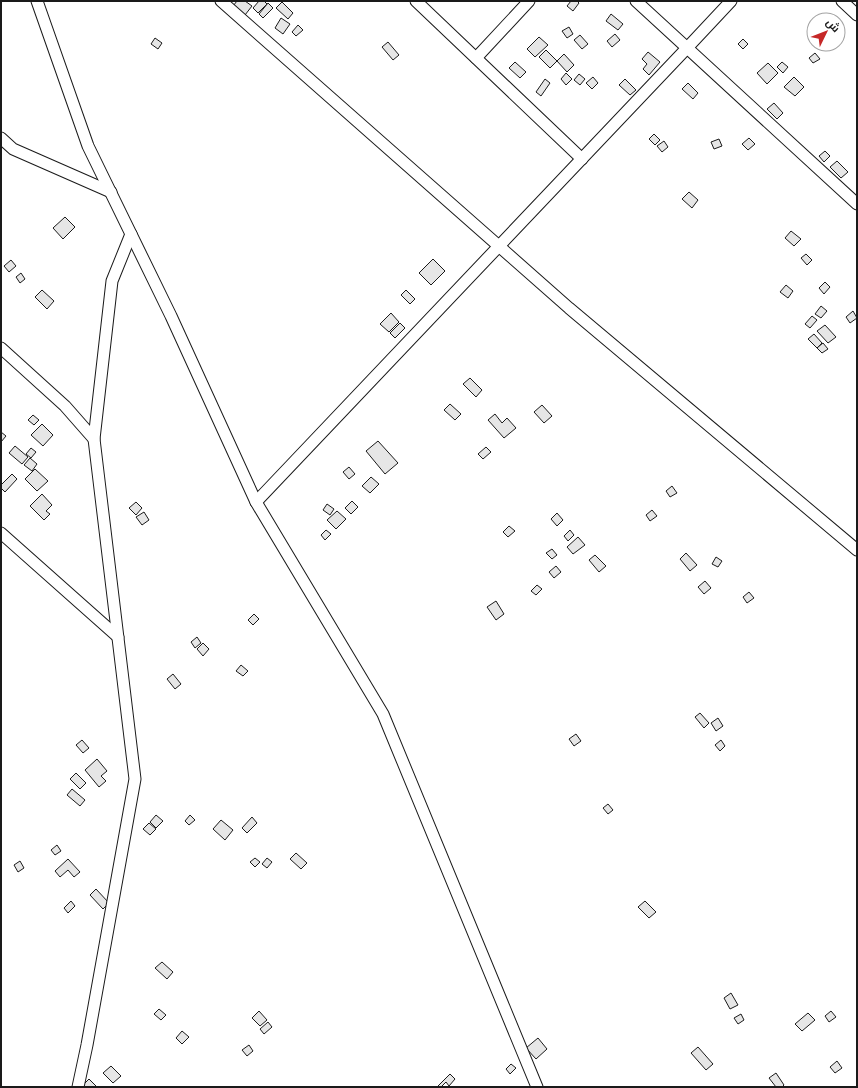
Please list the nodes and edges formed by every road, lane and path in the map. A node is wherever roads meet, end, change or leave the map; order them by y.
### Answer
1 (37, 1) edge
2 (221, 1) edge
3 (416, 1) edge
4 (529, 1) edge
5 (636, 1) edge
6 (731, 1) edge
7 (842, 1) edge
8 (857, 15) edge
9 (687, 48) junction
10 (476, 58) junction
11 (2, 142) edge
12 (582, 159) junction
13 (111, 192) junction
14 (857, 204) edge
15 (131, 234) junction
16 (499, 246) junction
17 (1, 348) edge
18 (94, 439) junction
19 (256, 502) junction
20 (1, 533) edge
21 (857, 550) edge
22 (118, 637) junction
23 (78, 1087) edge
24 (537, 1087) edge

1 - 13 street
2 - 16 street
3 - 10 street
4 - 10 street
5 - 9 street
6 - 9 street
7 - 8 street
9 - 12 street
9 - 14 street
10 - 12 street
11 - 13 street
12 - 16 street
13 - 15 street
15 - 18 street
15 - 19 street
16 - 19 street
16 - 21 street
17 - 18 street
18 - 22 street
19 - 24 street
20 - 22 street
22 - 23 street

